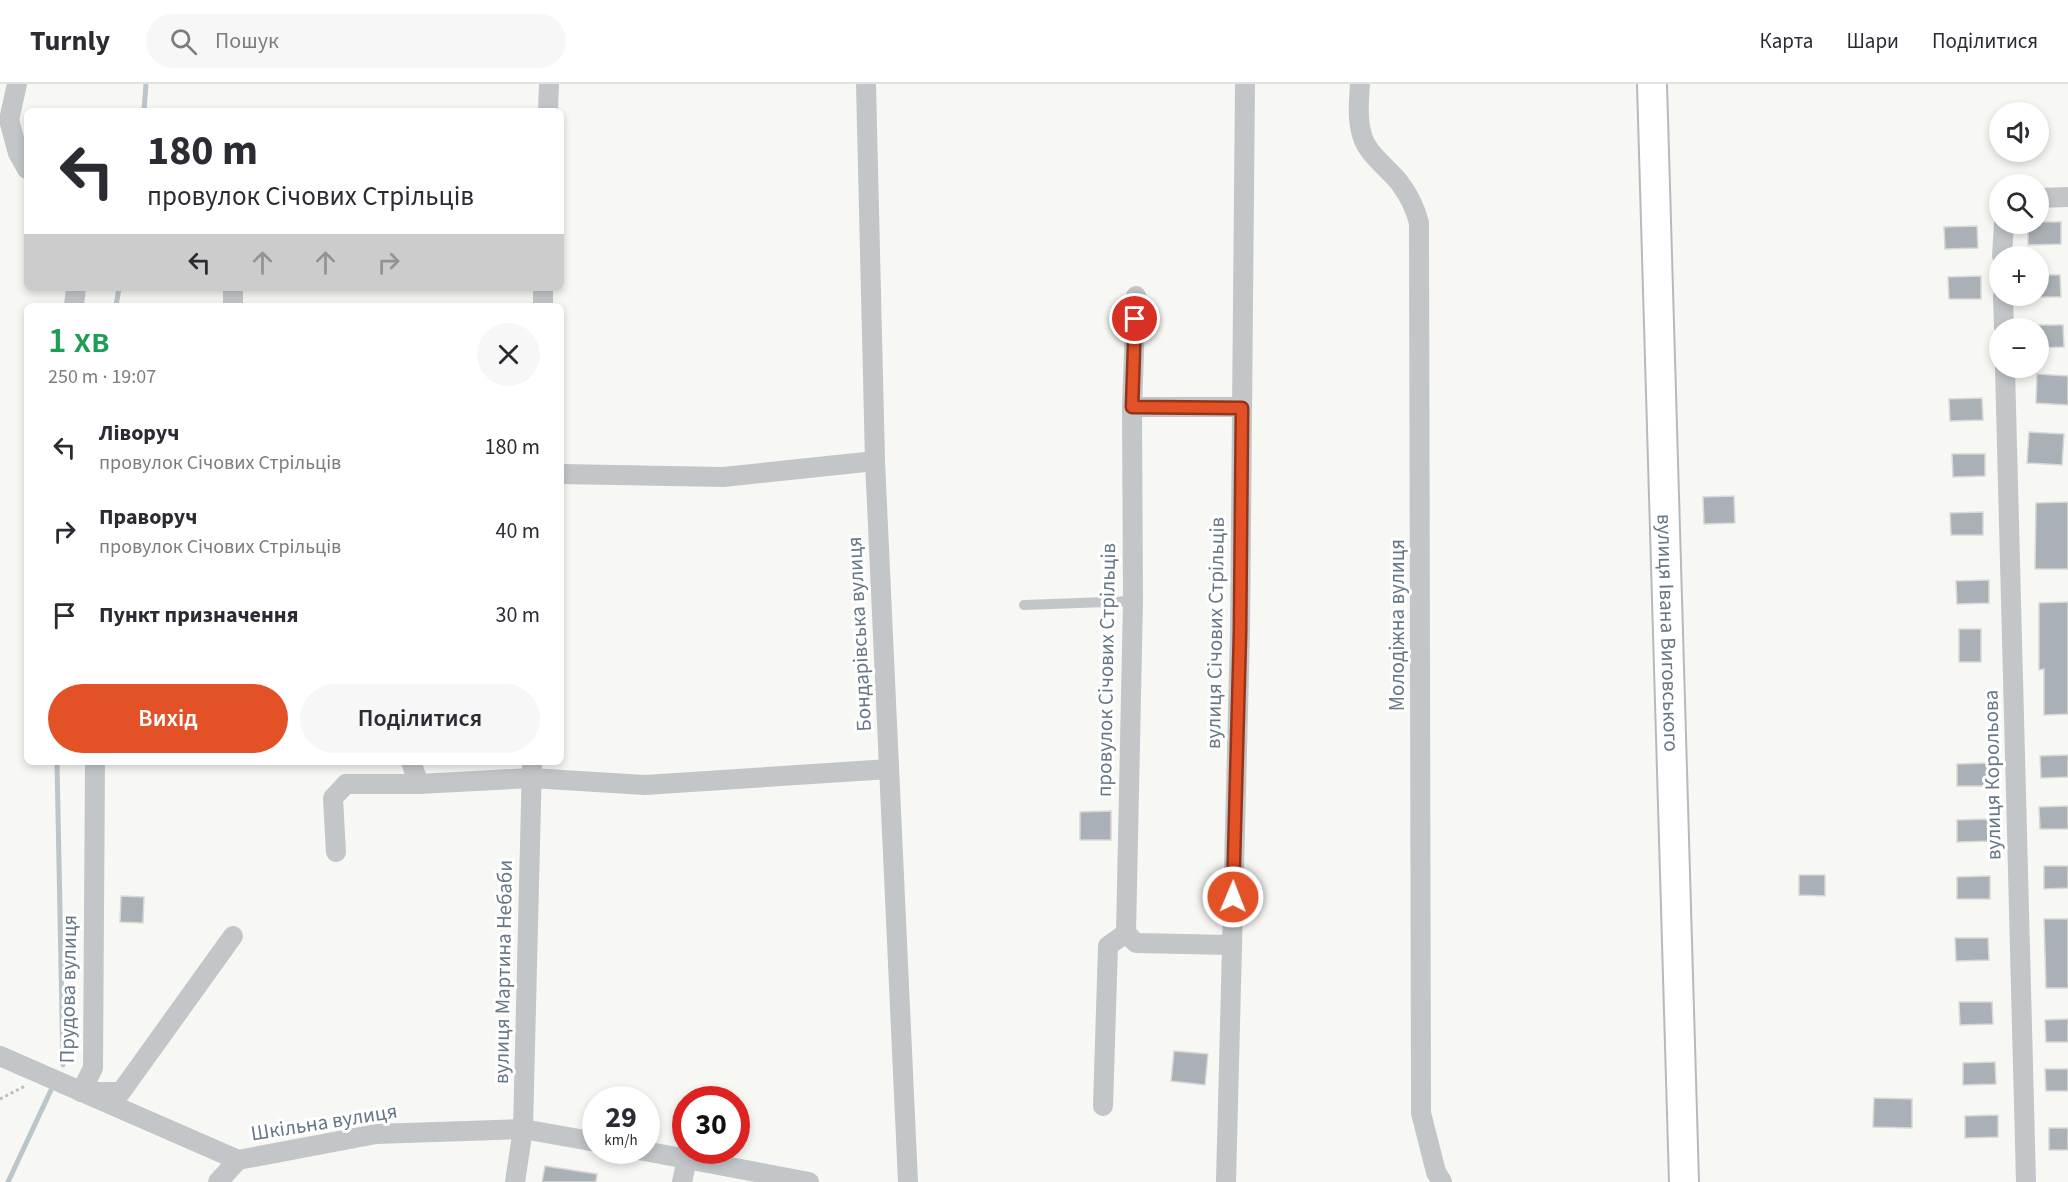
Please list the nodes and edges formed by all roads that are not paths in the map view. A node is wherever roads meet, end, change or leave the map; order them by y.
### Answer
1 (16, 84) edge
2 (549, 84) edge
3 (866, 84) edge
4 (1245, 84) edge
5 (1360, 84) edge
6 (1652, 84) edge
7 (548, 108) edge
8 (4, 127) edge
9 (24, 164) edge
10 (2068, 197) edge
11 (2049, 198) edge
12 (1136, 296) dead end
13 (2005, 378) edge
14 (1132, 407) junction
15 (1242, 408) junction
16 (875, 461) junction
17 (564, 474) edge
18 (1133, 601) junction
19 (1024, 606) dead end
20 (95, 765) edge
21 (412, 765) edge
22 (531, 770) edge
23 (889, 770) junction
24 (419, 784) junction
25 (336, 852) dead end
26 (1126, 933) junction
27 (233, 936) dead end
28 (1232, 945) junction
29 (0, 1056) edge
30 (81, 1092) junction
31 (1103, 1106) dead end
32 (523, 1129) junction
33 (582, 1140) edge
34 (238, 1160) junction
35 (686, 1164) edge
36 (714, 1164) edge
37 (218, 1182) edge
38 (515, 1182) edge
39 (682, 1182) edge
40 (809, 1182) edge
41 (908, 1182) edge
42 (1226, 1182) edge
43 (1442, 1182) edge
44 (1684, 1182) edge
45 (2026, 1182) edge

1 - 8 street
2 - 7 street
3 - 16 street, Бондарівська вулиця
4 - 15 street, вулиця Січових Стрільців
5 - 43 street, Молодіжна вулиця
6 - 44 street, вулиця Івана Виговського
8 - 9 street
10 - 11 street
12 - 14 street, провулок Січових Стрільців
13 - 45 street, вулиця Корольова
14 - 15 street
14 - 18 street, провулок Січових Стрільців
15 - 28 street, вулиця Січових Стрільців
16 - 17 street
16 - 23 street, Бондарівська вулиця
18 - 19 lane
18 - 26 street, провулок Січових Стрільців
20 - 30 street, Прудова вулиця
21 - 24 street
22 - 23 street
22 - 24 street
22 - 32 street, вулиця Мартина Небаби
23 - 41 street, Бондарівська вулиця
24 - 25 street
26 - 28 street
26 - 31 street
27 - 30 street, Прудова вулиця
28 - 42 street, вулиця Січових Стрільців
29 - 30 street, Шкільна вулиця
30 - 34 street, Шкільна вулиця
32 - 33 street, Шкільна вулиця
32 - 34 street, Шкільна вулиця
32 - 38 street, вулиця Мартина Небаби
34 - 37 street
35 - 39 street
36 - 40 street

